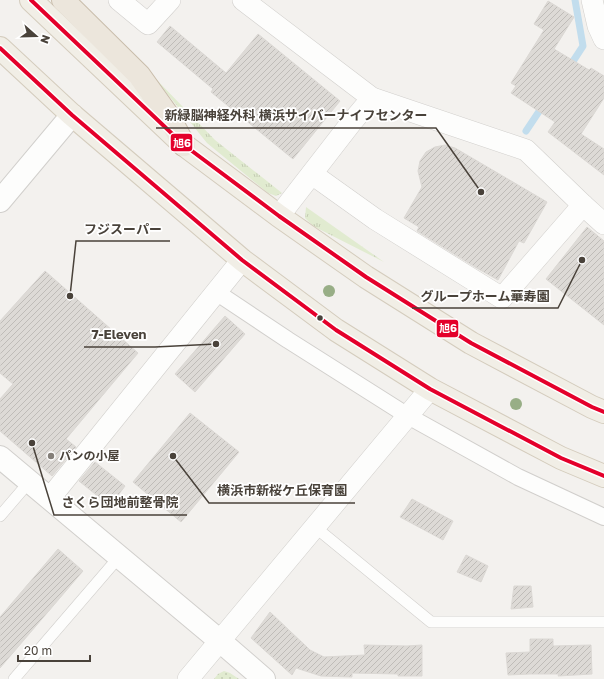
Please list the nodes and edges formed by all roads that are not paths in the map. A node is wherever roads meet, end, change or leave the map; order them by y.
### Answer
1 (31, 0) edge
2 (63, 0) edge
3 (119, 0) edge
4 (170, 0) edge
5 (243, 0) edge
6 (592, 0) edge
7 (604, 40) edge
8 (0, 48) edge
9 (372, 98) junction
10 (72, 114) junction
11 (184, 145) junction
12 (312, 174) junction
13 (0, 201) edge
14 (583, 205) junction
15 (279, 216) junction
16 (604, 224) edge
17 (242, 260) junction
18 (216, 292) junction
19 (430, 389) junction
20 (604, 412) edge
21 (408, 416) junction
22 (0, 457) edge
23 (604, 476) edge
24 (30, 481) junction
25 (50, 498) junction
26 (0, 516) edge
27 (604, 517) edge
28 (315, 527) junction
29 (119, 556) junction
30 (604, 622) edge
31 (220, 641) junction
32 (14, 679) edge
33 (188, 679) edge
34 (264, 679) edge

1 - 11 main road
2 - 11 highway
3 - 4 street
5 - 9 street
6 - 7 street
8 - 10 main road
9 - 12 street
9 - 14 street
10 - 13 street
10 - 17 main road
11 - 15 main road
12 - 14 street
12 - 15 street
14 - 16 street
15 - 20 main road
17 - 18 street
17 - 19 main road
18 - 21 street
18 - 25 street
19 - 21 street
19 - 23 main road
21 - 27 street
21 - 28 street
22 - 24 street
24 - 25 street
24 - 26 lane
25 - 29 street
28 - 30 lane
28 - 31 street
29 - 31 street
29 - 32 lane
31 - 33 street
31 - 34 street

